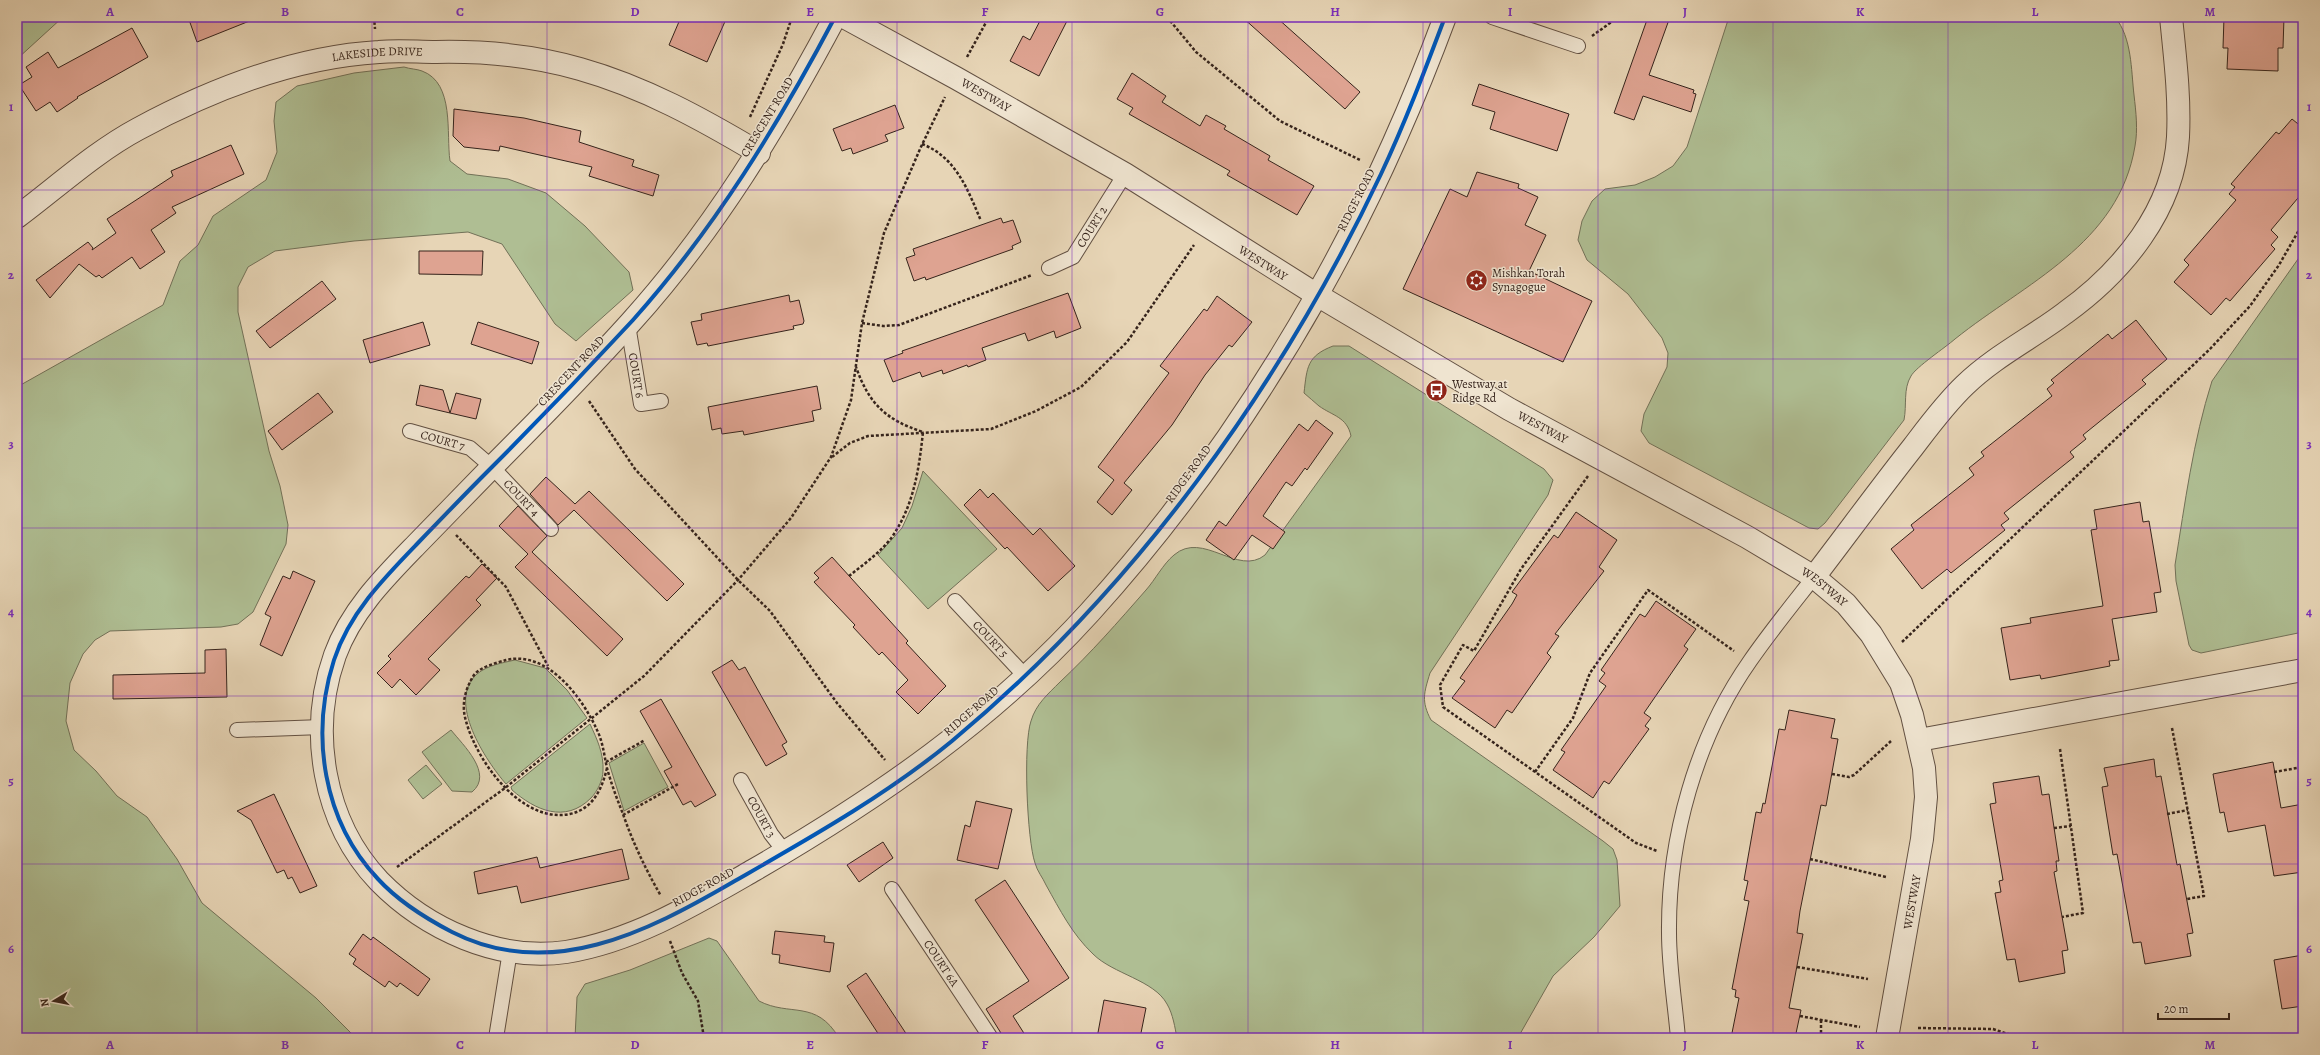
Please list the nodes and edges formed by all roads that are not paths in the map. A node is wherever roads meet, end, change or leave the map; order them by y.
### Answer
1 (834, 17) edge
2 (844, 17) edge
3 (1445, 17) edge
4 (1492, 17) edge
5 (2171, 17) edge
6 (1578, 46) road end
7 (759, 153) junction
8 (1125, 174) junction
9 (17, 217) edge
10 (1049, 268) road end
11 (1317, 295) junction
12 (628, 325) junction
13 (662, 401) dead end
14 (410, 431) dead end
15 (492, 467) junction
16 (551, 529) dead end
17 (1814, 577) junction
18 (955, 601) dead end
19 (2303, 670) edge
20 (1026, 677) junction
21 (322, 727) junction
22 (237, 730) dead end
23 (1919, 740) junction
24 (741, 780) dead end
25 (786, 852) junction
26 (892, 890) dead end
27 (510, 951) junction
28 (496, 1038) edge
29 (991, 1038) edge
30 (1678, 1038) edge
31 (1888, 1038) edge

1 - 7 street, CRESCENT ROAD
2 - 8 street, WESTWAY
3 - 11 street, RIDGE ROAD
4 - 6 lane
5 - 17 street
7 - 9 street, LAKESIDE DRIVE
7 - 12 street, CRESCENT ROAD
8 - 10 lane, COURT 2
8 - 11 street, WESTWAY
11 - 17 street, WESTWAY
11 - 20 street, RIDGE ROAD
12 - 13 lane, COURT 6
12 - 15 street, CRESCENT ROAD
14 - 15 lane, COURT 7
15 - 16 lane, COURT 4
15 - 21 street, CRESCENT ROAD
17 - 23 street, WESTWAY
17 - 30 lane
18 - 20 lane, COURT 5
19 - 23 street
20 - 25 street, RIDGE ROAD
21 - 22 lane
21 - 27 street, RIDGE ROAD
23 - 31 street, WESTWAY
24 - 25 lane, COURT 3
25 - 27 street, RIDGE ROAD
26 - 29 lane, COURT 6A
27 - 28 lane

